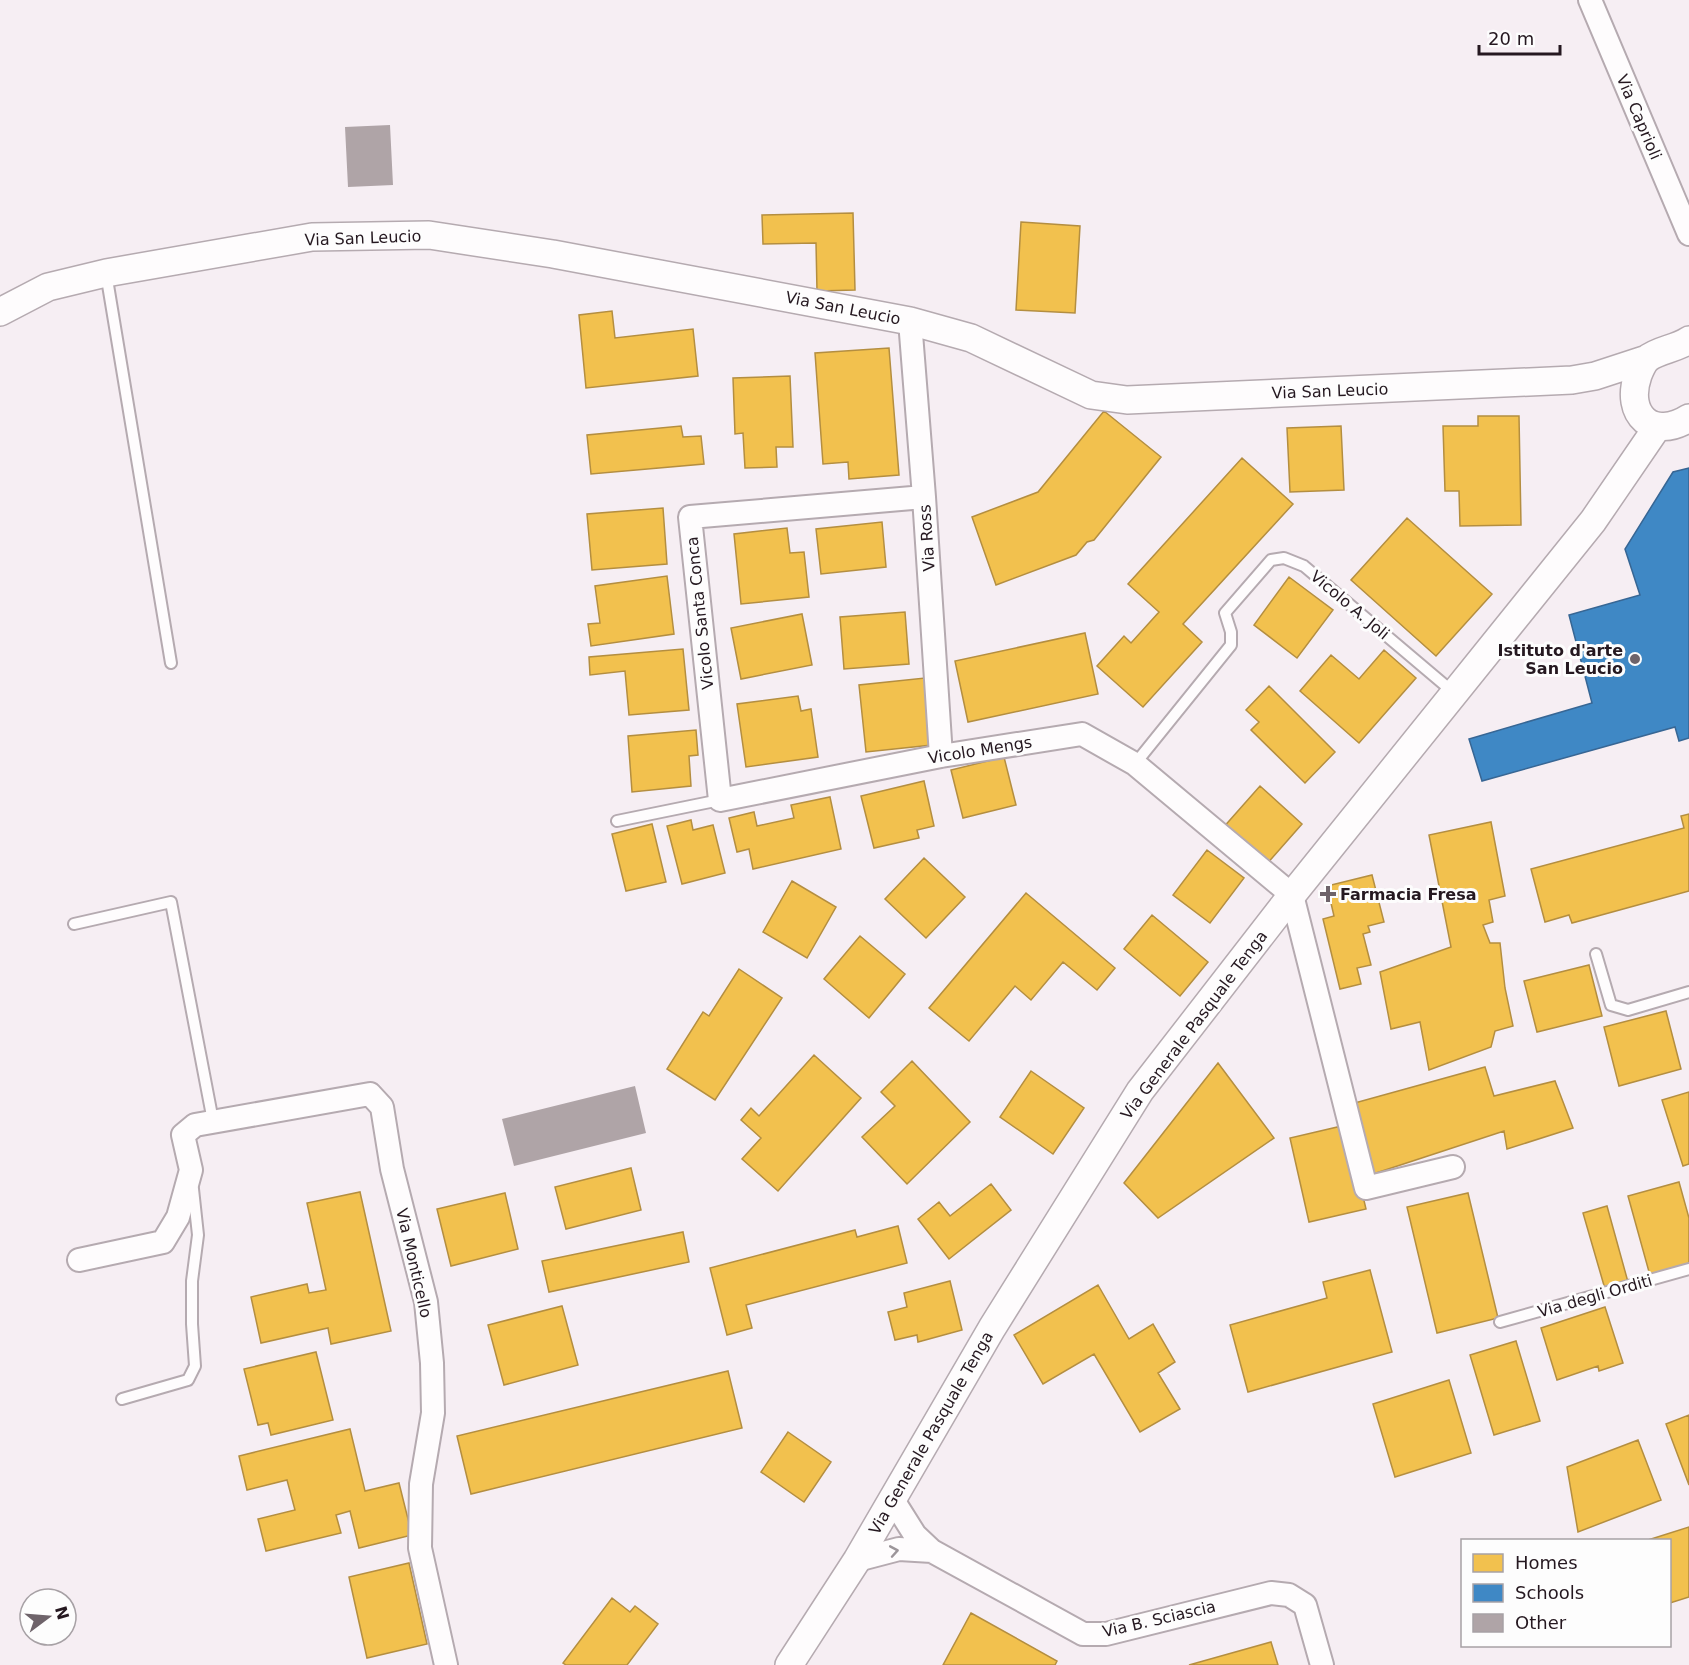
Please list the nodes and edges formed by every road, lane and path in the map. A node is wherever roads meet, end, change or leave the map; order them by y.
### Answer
1 (1590, 0) edge
2 (1689, 234) edge
3 (106, 273) junction
4 (0, 312) edge
5 (910, 321) junction
6 (1689, 340) edge
7 (1647, 359) junction
8 (1572, 380) junction
9 (1634, 402) junction
10 (1679, 425) edge
11 (924, 496) junction
12 (171, 663) dead end
13 (1453, 692) junction
14 (941, 756) junction
15 (1135, 764) junction
16 (720, 800) junction
17 (617, 821) dead end
18 (1292, 895) junction
19 (74, 924) dead end
20 (1596, 954) dead end
21 (1689, 992) edge
22 (213, 1121) junction
23 (1453, 1167) dead end
24 (191, 1170) junction
25 (79, 1260) dead end
26 (1689, 1269) edge
27 (1500, 1322) dead end
28 (122, 1399) dead end
29 (893, 1500) junction
30 (932, 1551) junction
31 (857, 1560) junction
32 (446, 1665) edge
33 (789, 1665) edge
34 (1322, 1665) edge

1 - 2 street, Via Caprioli
3 - 4 street, Via San Leucio
3 - 5 street, Via San Leucio
3 - 12 lane
5 - 8 street, Via San Leucio
5 - 11 street, Via Ross
6 - 7 street, Via San Leucio
7 - 8 street, Via San Leucio
7 - 9 street
8 - 9 street, Via San Leucio
9 - 10 street
10 - 13 street, Via Generale Pasquale Tenga
11 - 14 street, Via Ross
11 - 16 street, Vicolo Santa Conca
13 - 15 lane, Vicolo A. Joli
13 - 18 street, Via Generale Pasquale Tenga
14 - 15 street, Vicolo Mengs
14 - 16 street, Vicolo Mengs
15 - 18 street, Vicolo Mengs
16 - 17 lane, Vicolo Mengs
18 - 23 street
18 - 29 street, Via Generale Pasquale Tenga
19 - 22 lane
20 - 21 lane
22 - 24 street, Via Monticello
22 - 32 street, Via Monticello
24 - 25 street, Via Monticello
24 - 28 lane, Via Monticello
26 - 27 lane, Via degli Orditi
29 - 30 street
29 - 31 street, Via Generale Pasquale Tenga
31 -> 30 street
30 - 34 street, Via B. Sciascia
31 - 33 street, Via Generale Pasquale Tenga

